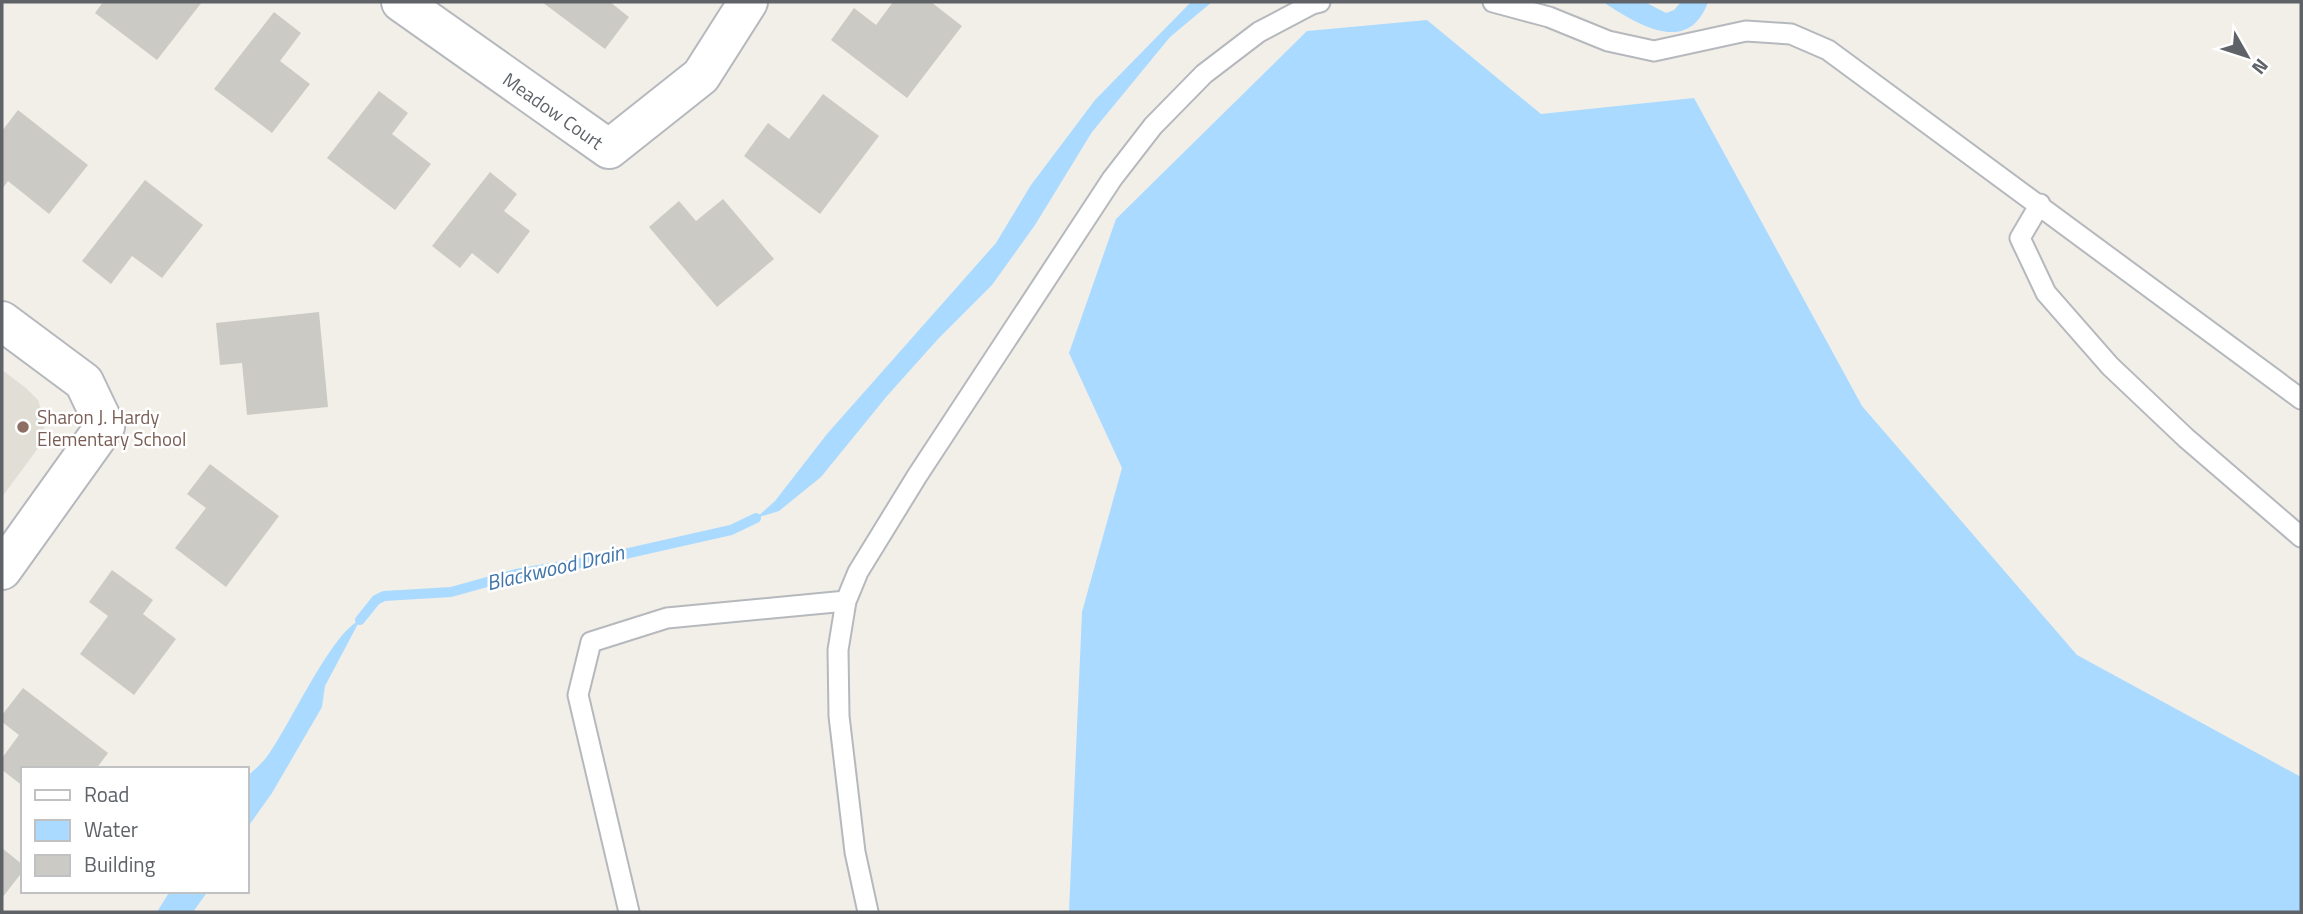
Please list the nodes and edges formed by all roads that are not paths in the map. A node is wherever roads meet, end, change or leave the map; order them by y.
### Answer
1 (401, 2) edge
2 (748, 2) edge
3 (1320, 2) edge
4 (1493, 2) edge
5 (2040, 204) junction
6 (2, 321) edge
7 (2301, 399) edge
8 (2301, 537) edge
9 (2, 570) edge
10 (846, 601) junction
11 (629, 912) edge
12 (868, 912) edge

1 - 2 street, Meadow Court
3 - 10 lane
4 - 5 lane
5 - 7 lane
5 - 8 lane
6 - 9 street
10 - 11 lane
10 - 12 lane

